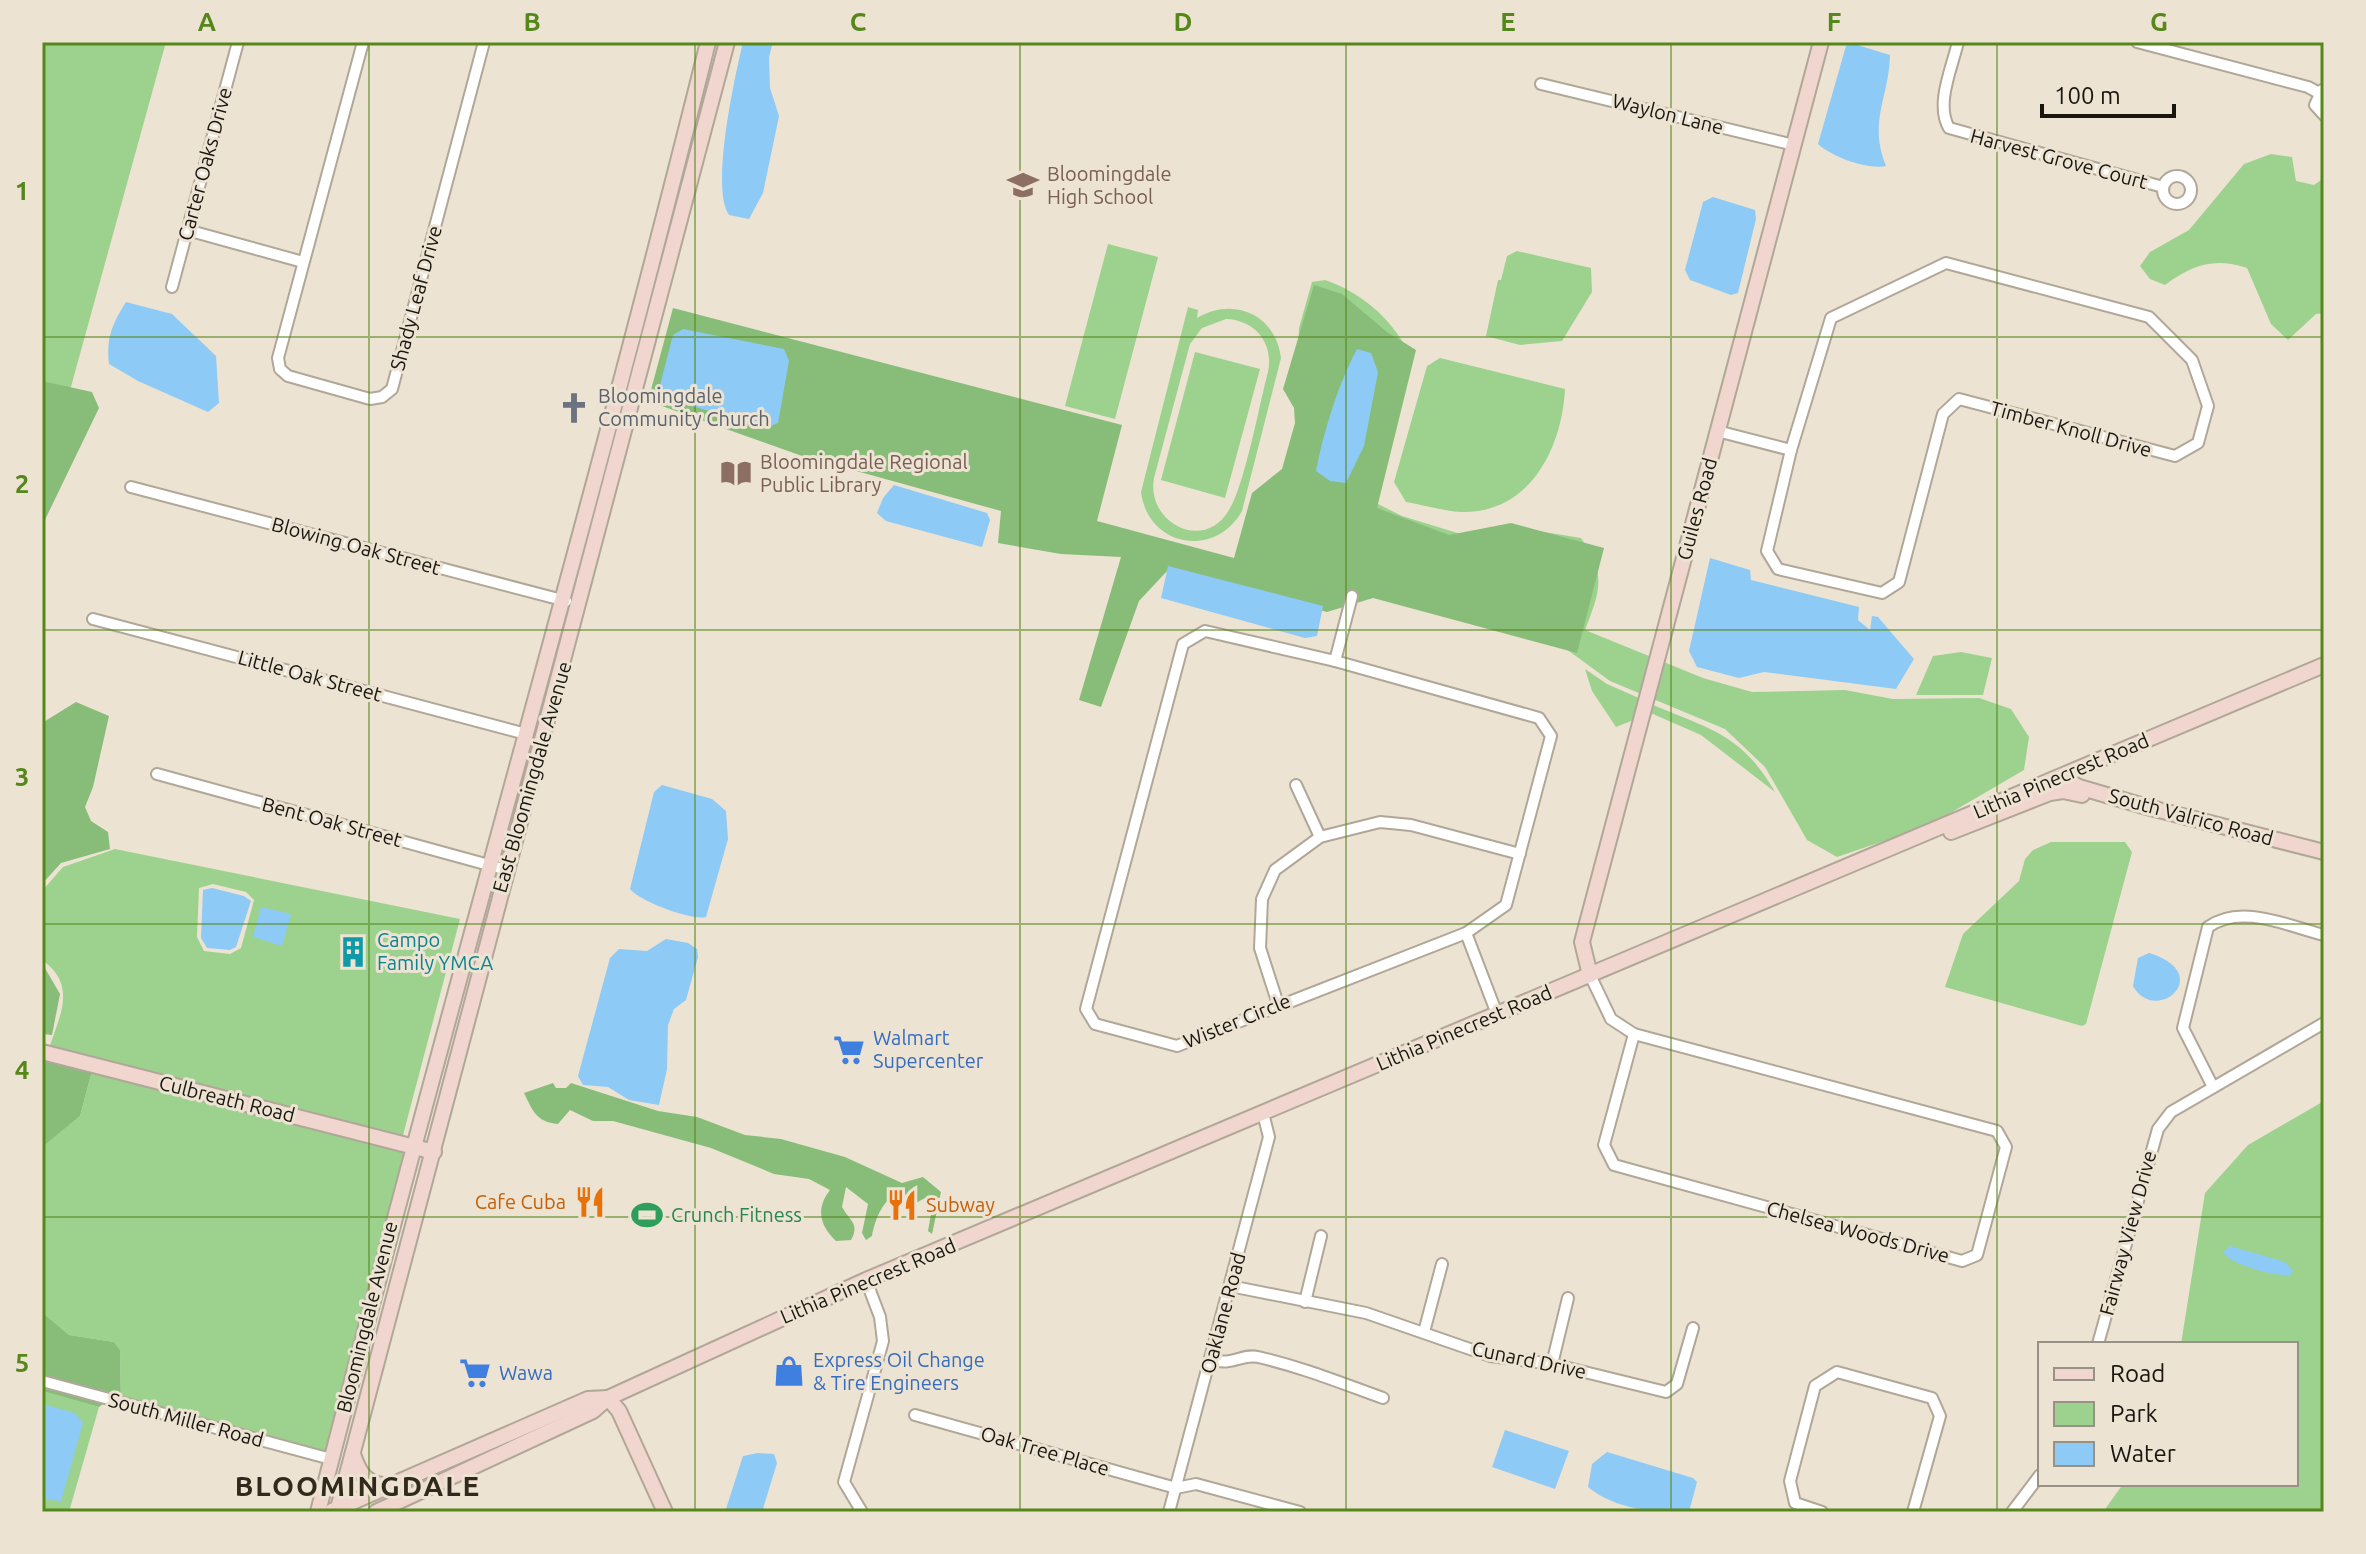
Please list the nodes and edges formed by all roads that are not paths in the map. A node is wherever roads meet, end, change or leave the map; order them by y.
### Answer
1 (238, 42) edge
2 (363, 42) edge
3 (484, 42) edge
4 (708, 42) edge
5 (727, 42) edge
6 (1821, 42) edge
7 (1958, 42) edge
8 (2137, 42) edge
9 (1541, 84) dead end
10 (2321, 91) edge
11 (2324, 115) edge
12 (1794, 145) junction
13 (2163, 187) dead end
14 (664, 216) junction
15 (682, 220) junction
16 (187, 230) junction
17 (303, 262) junction
18 (172, 287) dead end
19 (1717, 431) junction
20 (1791, 450) junction
21 (131, 487) dead end
22 (1352, 596) dead end
23 (562, 600) junction
24 (580, 605) junction
25 (93, 619) dead end
26 (1335, 661) junction
27 (2324, 665) edge
28 (526, 734) junction
29 (157, 774) dead end
30 (2060, 784) junction
31 (1296, 785) dead end
32 (1320, 837) junction
33 (2324, 852) edge
34 (1520, 854) junction
35 (499, 868) junction
36 (1466, 933) junction
37 (2324, 935) edge
38 (1590, 975) junction
39 (1278, 1004) junction
40 (1497, 1014) junction
41 (2324, 1023) edge
42 (1634, 1034) junction
43 (42, 1052) edge
44 (2213, 1087) junction
45 (1263, 1113) junction
46 (411, 1146) junction
47 (434, 1152) junction
48 (1321, 1236) dead end
49 (1442, 1264) dead end
50 (866, 1280) junction
51 (1230, 1286) junction
52 (1568, 1298) dead end
53 (1305, 1302) junction
54 (1693, 1328) dead end
55 (1424, 1332) junction
56 (2099, 1342) edge
57 (1210, 1359) junction
58 (1552, 1364) junction
59 (42, 1381) edge
60 (608, 1398) junction
61 (1383, 1398) dead end
62 (915, 1415) dead end
63 (352, 1453) junction
64 (331, 1459) junction
65 (2038, 1478) edge
66 (391, 1486) junction
67 (1176, 1488) junction
68 (335, 1511) edge
69 (318, 1512) edge
70 (376, 1512) edge
71 (665, 1512) edge
72 (862, 1512) edge
73 (1169, 1512) edge
74 (1300, 1512) edge
75 (1822, 1512) edge
76 (1913, 1512) edge
77 (2012, 1512) edge

1 - 16 street, Carter Oaks Drive
2 - 17 street, Shady Leaf Drive
3 - 17 street, Shady Leaf Drive
4 - 14 main road, East Bloomingdale Avenue
5 - 15 main road, East Bloomingdale Avenue
6 - 12 main road, Guiles Road
7 - 13 street, Harvest Grove Court
8 - 10 street
9 - 12 street, Waylon Lane
10 - 11 street
12 - 19 main road, Guiles Road
14 - 15 main road
14 - 23 main road, East Bloomingdale Avenue
15 - 24 main road, East Bloomingdale Avenue
16 - 17 street
16 - 18 street, Carter Oaks Drive
19 - 20 street
19 - 38 main road, Guiles Road
20 - 20 street, Timber Knoll Drive
21 - 23 street, Blowing Oak Street
22 - 26 street
23 - 24 street, Blowing Oak Street
23 - 28 main road, East Bloomingdale Avenue
24 - 35 main road, East Bloomingdale Avenue
25 - 28 street, Little Oak Street
26 - 34 street, Wister Circle
26 - 39 street, Wister Circle
27 - 30 main road, Lithia Pinecrest Road
28 - 35 main road, East Bloomingdale Avenue
29 - 35 street, Bent Oak Street
30 - 33 main road, South Valrico Road
30 - 38 main road, Lithia Pinecrest Road
31 - 32 street
32 - 34 street
32 - 39 street
34 - 36 street, Wister Circle
35 - 46 main road, East Bloomingdale Avenue
35 - 47 main road, East Bloomingdale Avenue
36 - 39 street, Wister Circle
36 - 40 street
37 - 44 street
38 - 40 main road, Lithia Pinecrest Road
38 - 42 street, Chelsea Woods Drive
40 - 45 main road, Lithia Pinecrest Road
41 - 44 street, Fairway View Drive
42 - 42 street, Chelsea Woods Drive
43 - 46 main road, Culbreath Road
44 - 56 street, Fairway View Drive
45 - 50 main road, Lithia Pinecrest Road
45 - 51 street, Oaklane Road
46 - 47 main road
46 - 64 main road, Bloomingdale Avenue
47 - 63 main road, East Bloomingdale Avenue
48 - 53 street
49 - 55 street
50 - 60 main road, Lithia Pinecrest Road
50 - 72 street
51 - 53 street, Cunard Drive
51 - 57 street, Oaklane Road
52 - 58 street
53 - 55 street, Cunard Drive
54 - 58 street, Cunard Drive
55 - 58 street, Cunard Drive
57 - 61 street
57 - 67 street, Oaklane Road
59 - 64 street, South Miller Road
60 - 66 main road, Lithia Pinecrest Road
60 - 70 main road, Lithia Pinecrest Road
60 - 71 main road
62 - 67 street, Oak Tree Place
63 - 66 main road
63 - 68 main road, East Bloomingdale Avenue
64 - 69 main road, Bloomingdale Avenue
65 - 77 street
66 - 68 main road, Lithia Pinecrest Road
67 - 73 street, Oaklane Road
67 - 74 street, Oak Tree Place
75 - 76 street

